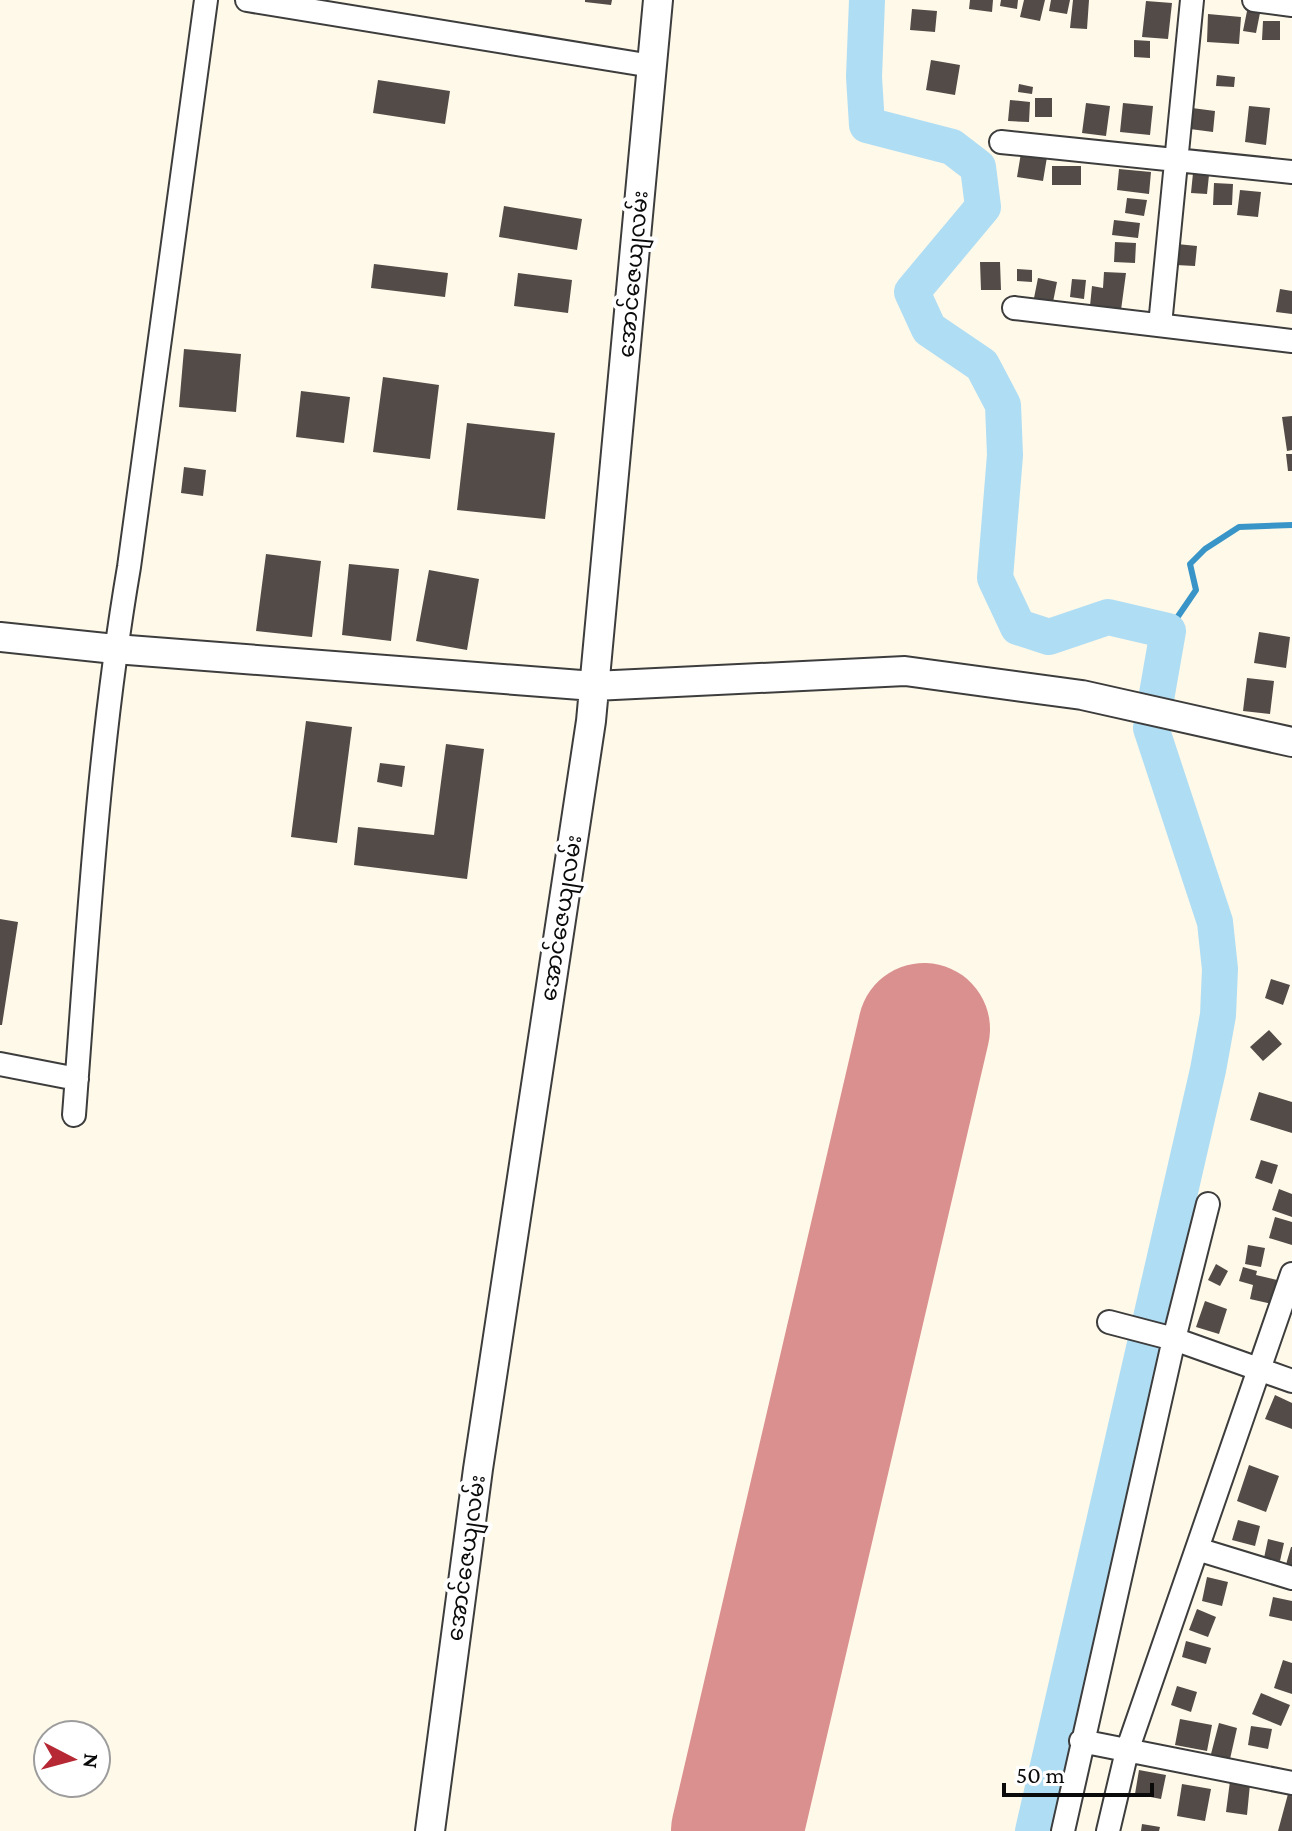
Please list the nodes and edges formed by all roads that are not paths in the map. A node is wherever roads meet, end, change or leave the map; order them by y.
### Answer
1 (206, 0) edge
2 (247, 0) edge
3 (658, 0) edge
4 (1192, 0) edge
5 (1254, 0) edge
6 (1292, 5) edge
7 (652, 66) junction
8 (1001, 142) dead end
9 (1175, 158) junction
10 (1292, 172) edge
11 (1014, 308) dead end
12 (1160, 325) junction
13 (1292, 341) edge
14 (0, 637) edge
15 (115, 649) junction
16 (594, 686) junction
17 (1292, 742) edge
18 (0, 1064) edge
19 (77, 1079) junction
20 (74, 1115) dead end
21 (1208, 1204) dead end
22 (1292, 1274) edge
23 (1109, 1322) dead end
24 (1174, 1339) junction
25 (1259, 1371) junction
26 (1292, 1381) edge
27 (1197, 1549) junction
28 (1292, 1578) edge
29 (1081, 1741) junction
30 (1127, 1751) junction
31 (1292, 1783) edge
32 (430, 1831) edge
33 (1063, 1831) edge
34 (1108, 1831) edge

1 - 15 street
2 - 7 street
3 - 7 street, အောင်ဇေယျလမ်း
4 - 9 street
5 - 6 street
7 - 16 street, အောင်ဇေယျလမ်း
8 - 9 street
9 - 10 street
9 - 12 street
11 - 12 street
12 - 13 street
14 - 15 street
15 - 16 street
15 - 19 street
16 - 17 street
16 - 32 street, အောင်ဇေယျလမ်း
18 - 19 street
19 - 20 street
21 - 24 street
22 - 25 street
23 - 24 street
24 - 25 street
24 - 29 street
25 - 26 street
25 - 27 street
27 - 28 street
27 - 30 street
29 - 30 street
29 - 33 street
30 - 31 street
30 - 34 street

